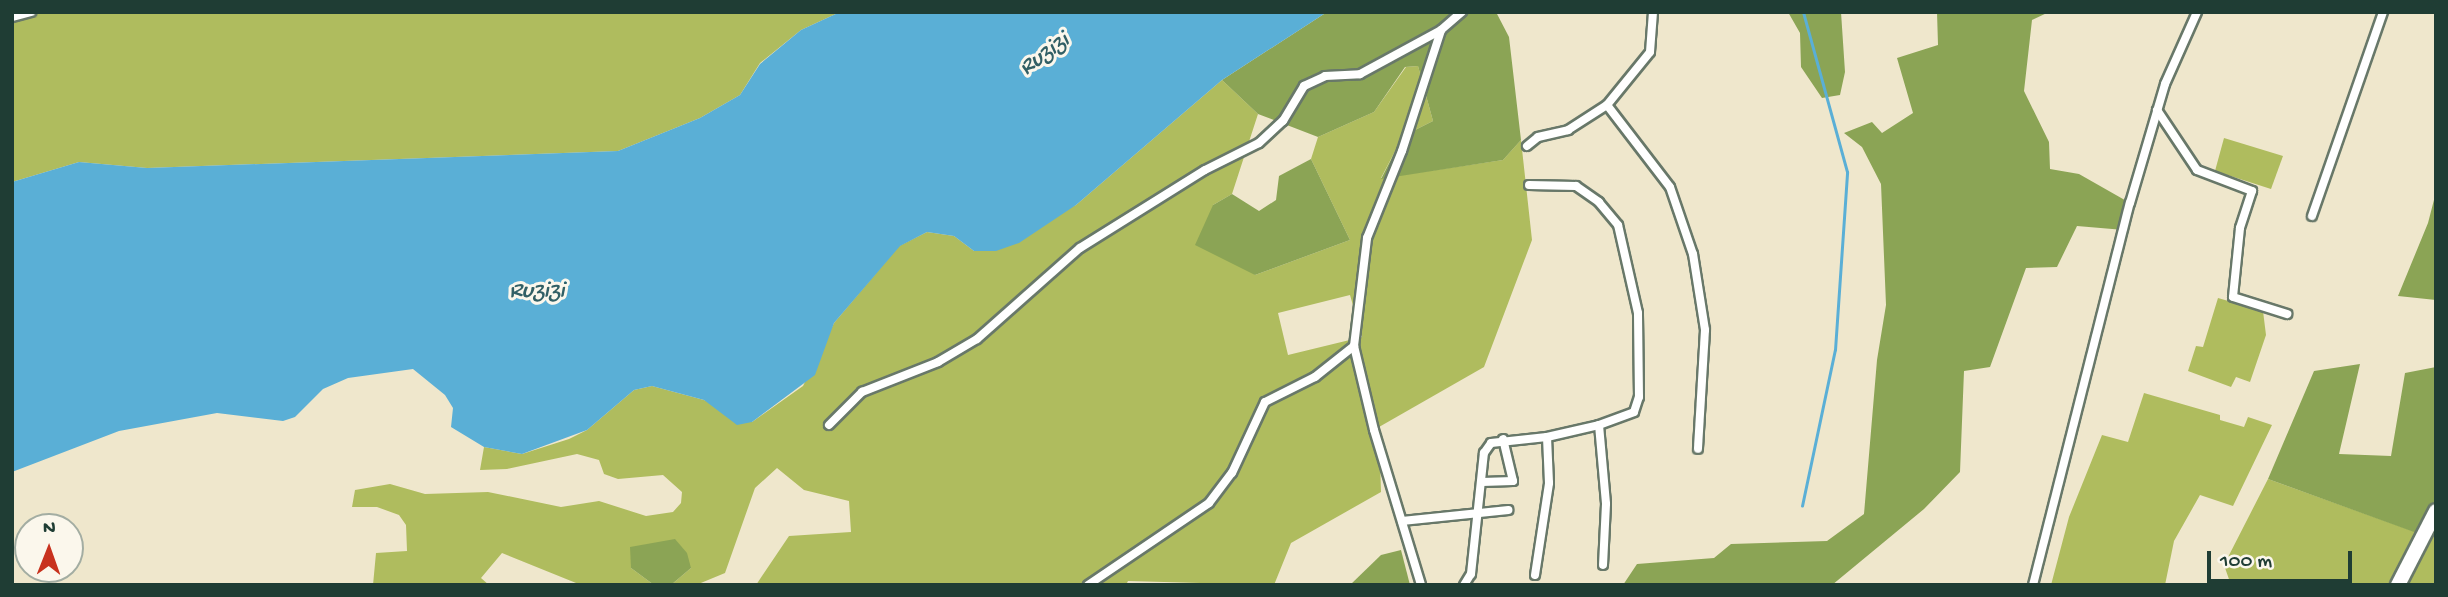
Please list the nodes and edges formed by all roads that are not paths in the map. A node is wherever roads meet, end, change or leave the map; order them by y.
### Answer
1 (31, 12) edge
2 (1462, 12) edge
3 (1653, 12) edge
4 (2197, 12) edge
5 (2383, 12) edge
6 (12, 17) edge
7 (1441, 30) junction
8 (1607, 105) junction
9 (2157, 110) junction
10 (1527, 146) dead end
11 (1529, 185) dead end
12 (2312, 216) dead end
13 (2287, 314) dead end
14 (1354, 346) junction
15 (828, 425) dead end
16 (1599, 425) junction
17 (1546, 437) junction
18 (1503, 439) junction
19 (1698, 449) dead end
20 (1482, 482) junction
21 (1479, 510) junction
22 (1508, 510) dead end
23 (2436, 511) edge
24 (1402, 521) junction
25 (1603, 565) dead end
26 (1535, 575) dead end
27 (1087, 585) edge
28 (1421, 585) edge
29 (1464, 585) edge
30 (2033, 585) edge
31 (2398, 585) edge

1 - 6 street
2 - 7 street
3 - 8 street
4 - 9 street
5 - 12 street
7 - 14 street
7 - 15 street
8 - 10 street
8 - 19 street
9 - 13 street
9 - 30 street
11 - 16 street
14 - 24 street
14 - 27 street
16 - 17 street
16 - 25 street
17 - 18 street
17 - 26 street
18 - 20 street
18 - 20 street
20 - 21 street
21 - 22 street
21 - 24 street
21 - 29 street
23 - 31 highway
24 - 28 street

